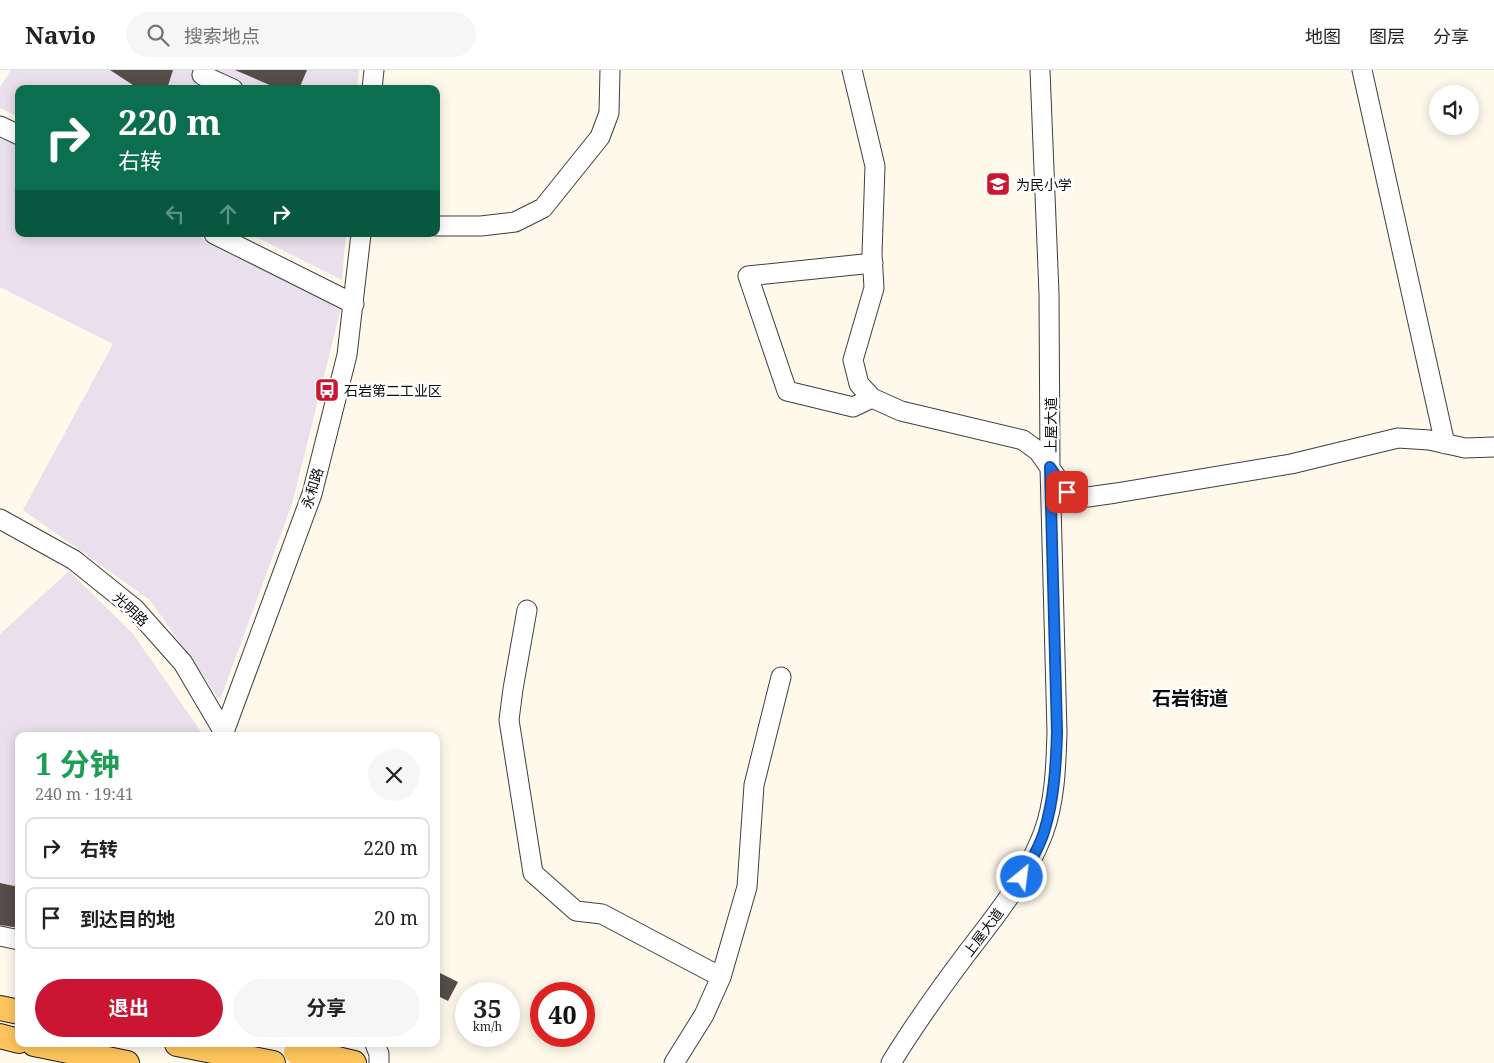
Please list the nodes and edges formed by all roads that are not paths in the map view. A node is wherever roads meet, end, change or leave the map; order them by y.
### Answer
1 (374, 70) edge
2 (610, 70) edge
3 (852, 70) edge
4 (1040, 70) edge
5 (1362, 70) edge
6 (202, 76) dead end
7 (223, 85) edge
8 (372, 85) edge
9 (0, 126) edge
10 (15, 133) edge
11 (440, 226) edge
12 (220, 237) edge
13 (361, 237) edge
14 (873, 263) junction
15 (354, 304) junction
16 (872, 398) junction
17 (1445, 444) junction
18 (1494, 447) edge
19 (1050, 467) junction
20 (0, 519) edge
21 (527, 610) dead end
22 (781, 677) dead end
23 (224, 732) edge
24 (226, 732) edge
25 (0, 936) edge
26 (15, 939) edge
27 (721, 977) junction
28 (0, 992) edge
29 (15, 995) edge
30 (0, 1008) edge
31 (15, 1011) edge
32 (0, 1036) edge
33 (15, 1039) edge
34 (49, 1047) edge
35 (192, 1047) edge
36 (271, 1047) edge
37 (376, 1047) edge
38 (345, 1061) edge
39 (127, 1063) edge
40 (273, 1063) edge
41 (379, 1063) edge
42 (674, 1063) edge
43 (891, 1063) edge

1 - 8 street
2 - 11 street
3 - 14 street
4 - 19 street, 上屋大道
5 - 17 street
6 - 7 street
9 - 10 street
12 - 15 street
13 - 15 street, 永和路
14 - 16 street
14 - 16 street
15 - 24 street, 永和路
16 - 19 street
17 - 18 street
17 - 19 street
19 - 43 street, 上屋大道
20 - 23 street, 光明路
21 - 27 street
22 - 27 street
25 - 26 street
27 - 42 street
28 - 29 main road
30 - 31 main road
32 - 33 main road
34 - 39 main road
35 - 40 main road
36 - 38 main road, bridge
37 - 41 street

